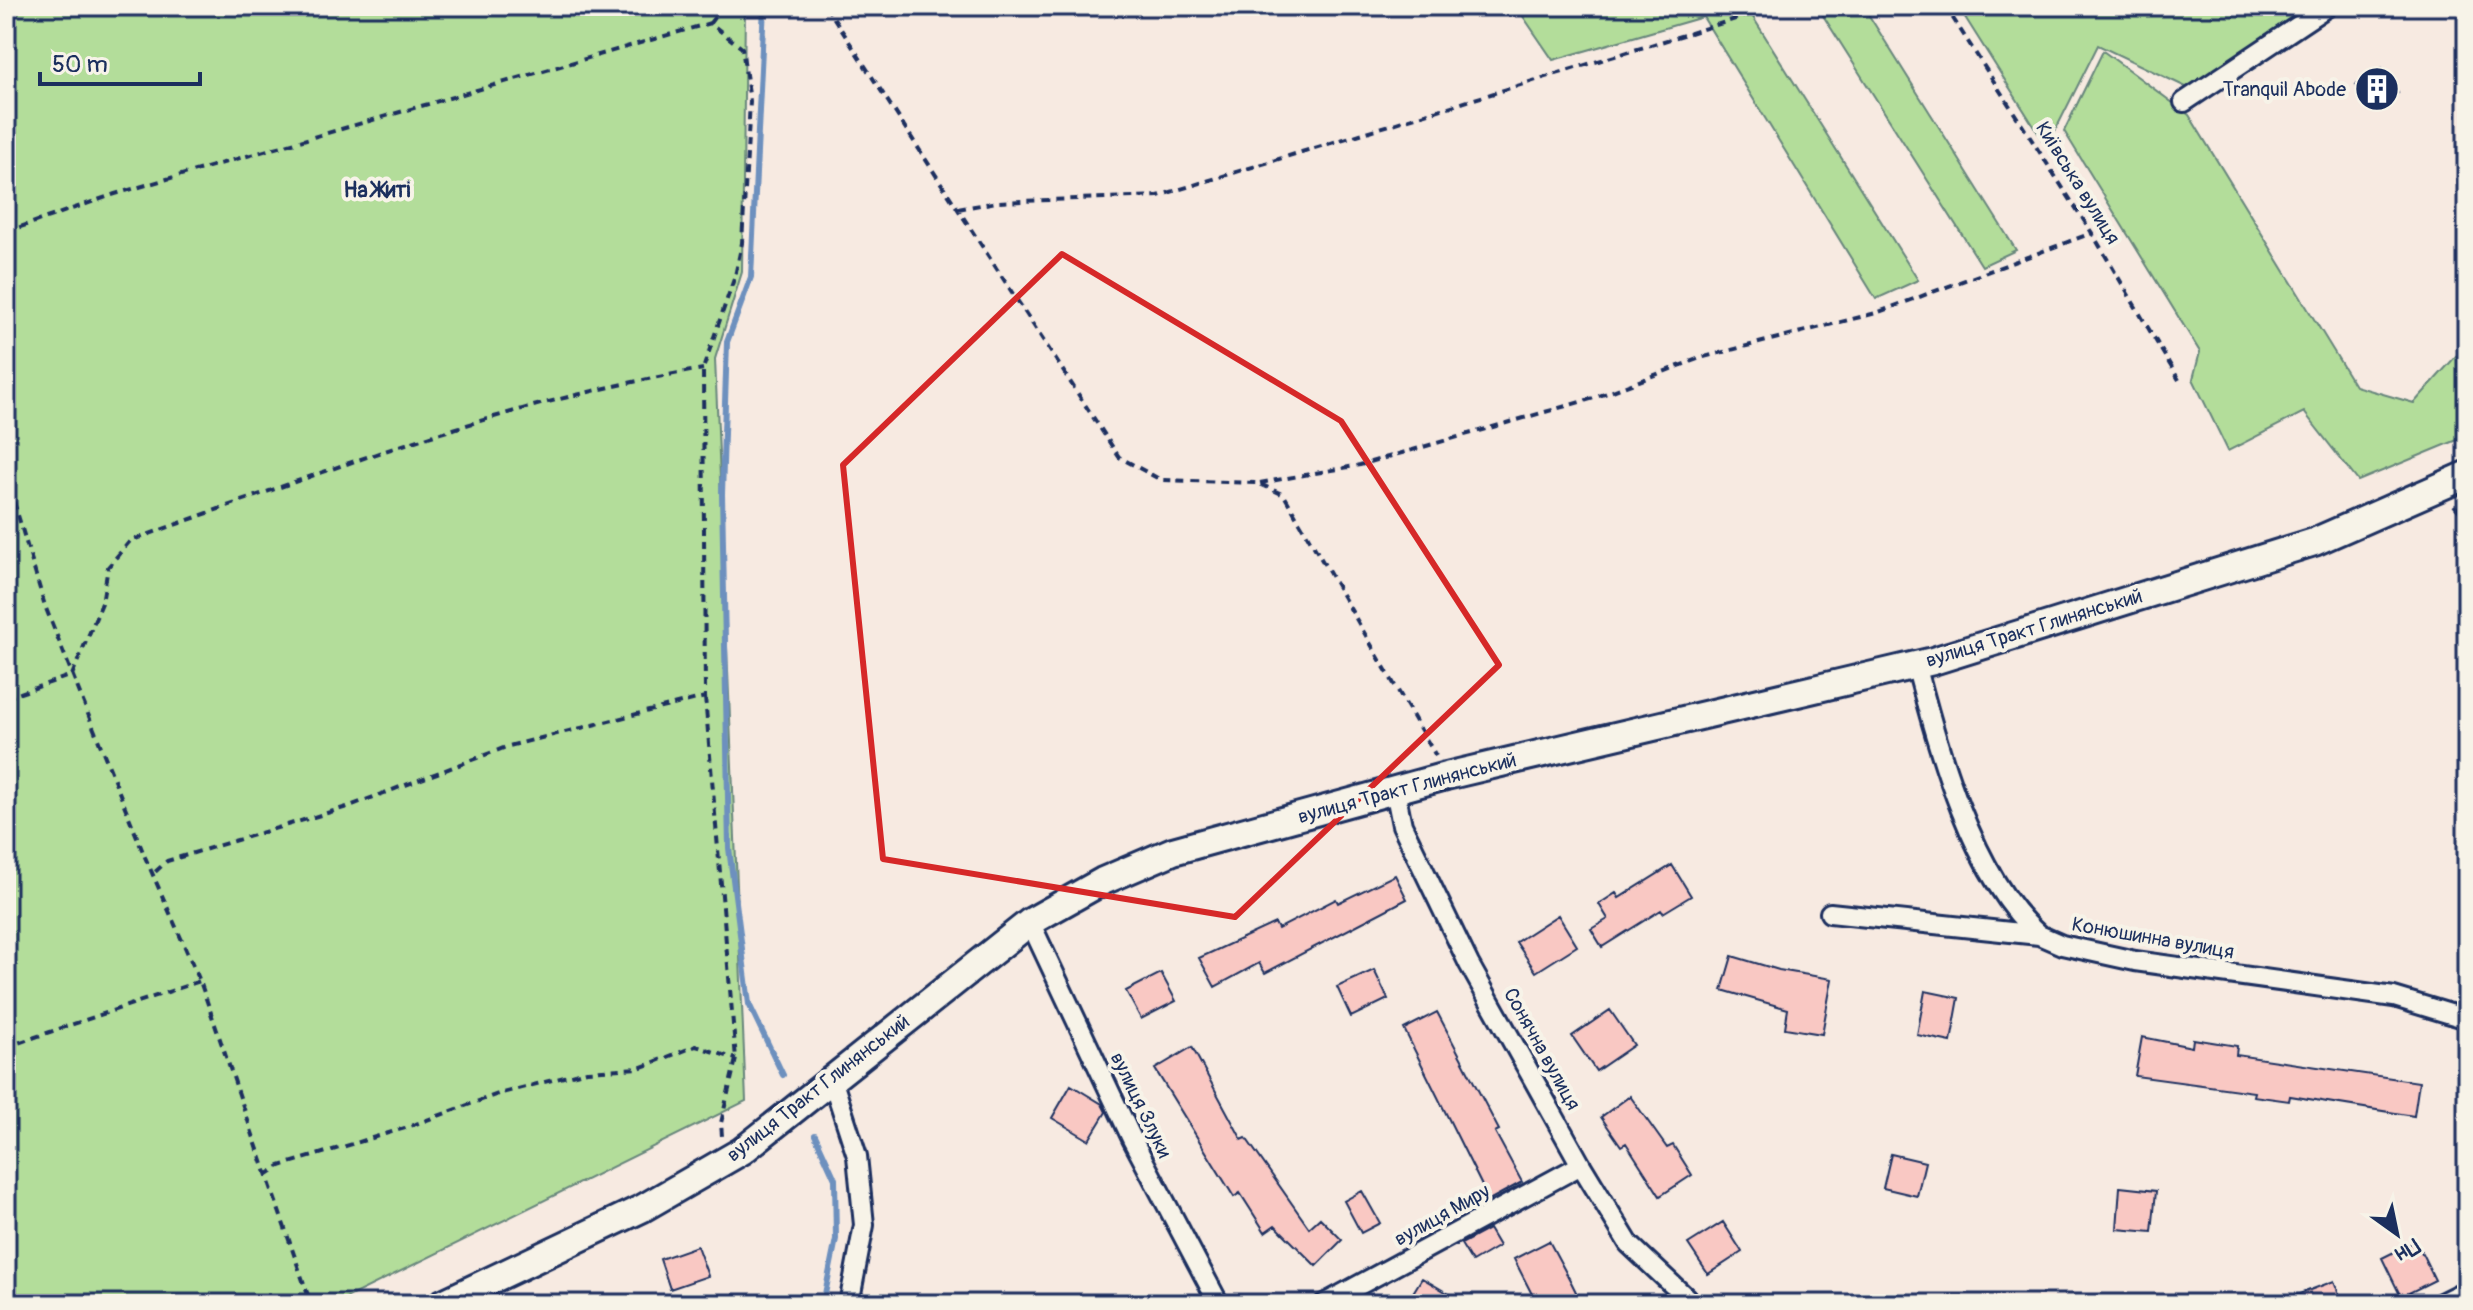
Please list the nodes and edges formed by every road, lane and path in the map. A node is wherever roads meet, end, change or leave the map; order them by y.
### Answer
1 (723, 6) edge
2 (826, 6) edge
3 (1778, 6) edge
4 (1945, 6) edge
5 (2328, 6) edge
6 (710, 23) junction
7 (2184, 102) dead end
8 (958, 209) junction
9 (6, 232) edge
10 (2092, 233) junction
11 (703, 369) junction
12 (2179, 380) dead end
13 (6, 475) edge
14 (2467, 475) edge
15 (1258, 483) junction
16 (1916, 664) junction
17 (72, 675) junction
18 (705, 697) junction
19 (6, 698) edge
20 (1446, 776) junction
21 (1395, 790) junction
22 (153, 874) junction
23 (1830, 913) dead end
24 (1030, 922) junction
25 (2039, 935) junction
26 (200, 981) junction
27 (2467, 1019) edge
28 (6, 1047) edge
29 (736, 1059) junction
30 (832, 1079) junction
31 (725, 1161) junction
32 (1581, 1165) junction
33 (266, 1175) junction
34 (2467, 1290) edge
35 (311, 1304) edge
36 (441, 1304) edge
37 (849, 1304) edge
38 (1219, 1304) edge
39 (1324, 1304) edge
40 (1693, 1304) edge
41 (2439, 1304) edge

1 - 6 path
2 - 8 path
3 - 8 path
4 - 10 path, Київська вулиця
5 - 7 street
6 - 9 path
6 - 11 path
8 - 15 path
10 - 12 path, Київська вулиця
10 - 15 path
11 - 17 path
11 - 18 path
13 - 17 path
14 - 16 main road, вулиця Тракт Глинянський
15 - 20 path
16 - 20 main road, вулиця Тракт Глинянський
16 - 25 street
17 - 19 path
17 - 22 path
18 - 22 path
18 - 29 path
20 - 21 main road, вулиця Тракт Глинянський
21 - 24 main road, вулиця Тракт Глинянський
21 - 32 street, Сонячна вулиця
22 - 26 path
23 - 25 street, Конюшинна вулиця
24 - 30 main road, вулиця Тракт Глинянський
24 - 38 street, вулиця Злуки
25 - 27 street, Конюшинна вулиця
26 - 28 path
26 - 33 path
29 - 31 path
29 - 33 path
30 - 31 main road, вулиця Тракт Глинянський
30 - 37 street
31 - 36 main road, вулиця Тракт Глинянський
32 - 39 street, вулиця Миру
32 - 40 street, Сонячна вулиця
33 - 35 path
34 - 41 street

